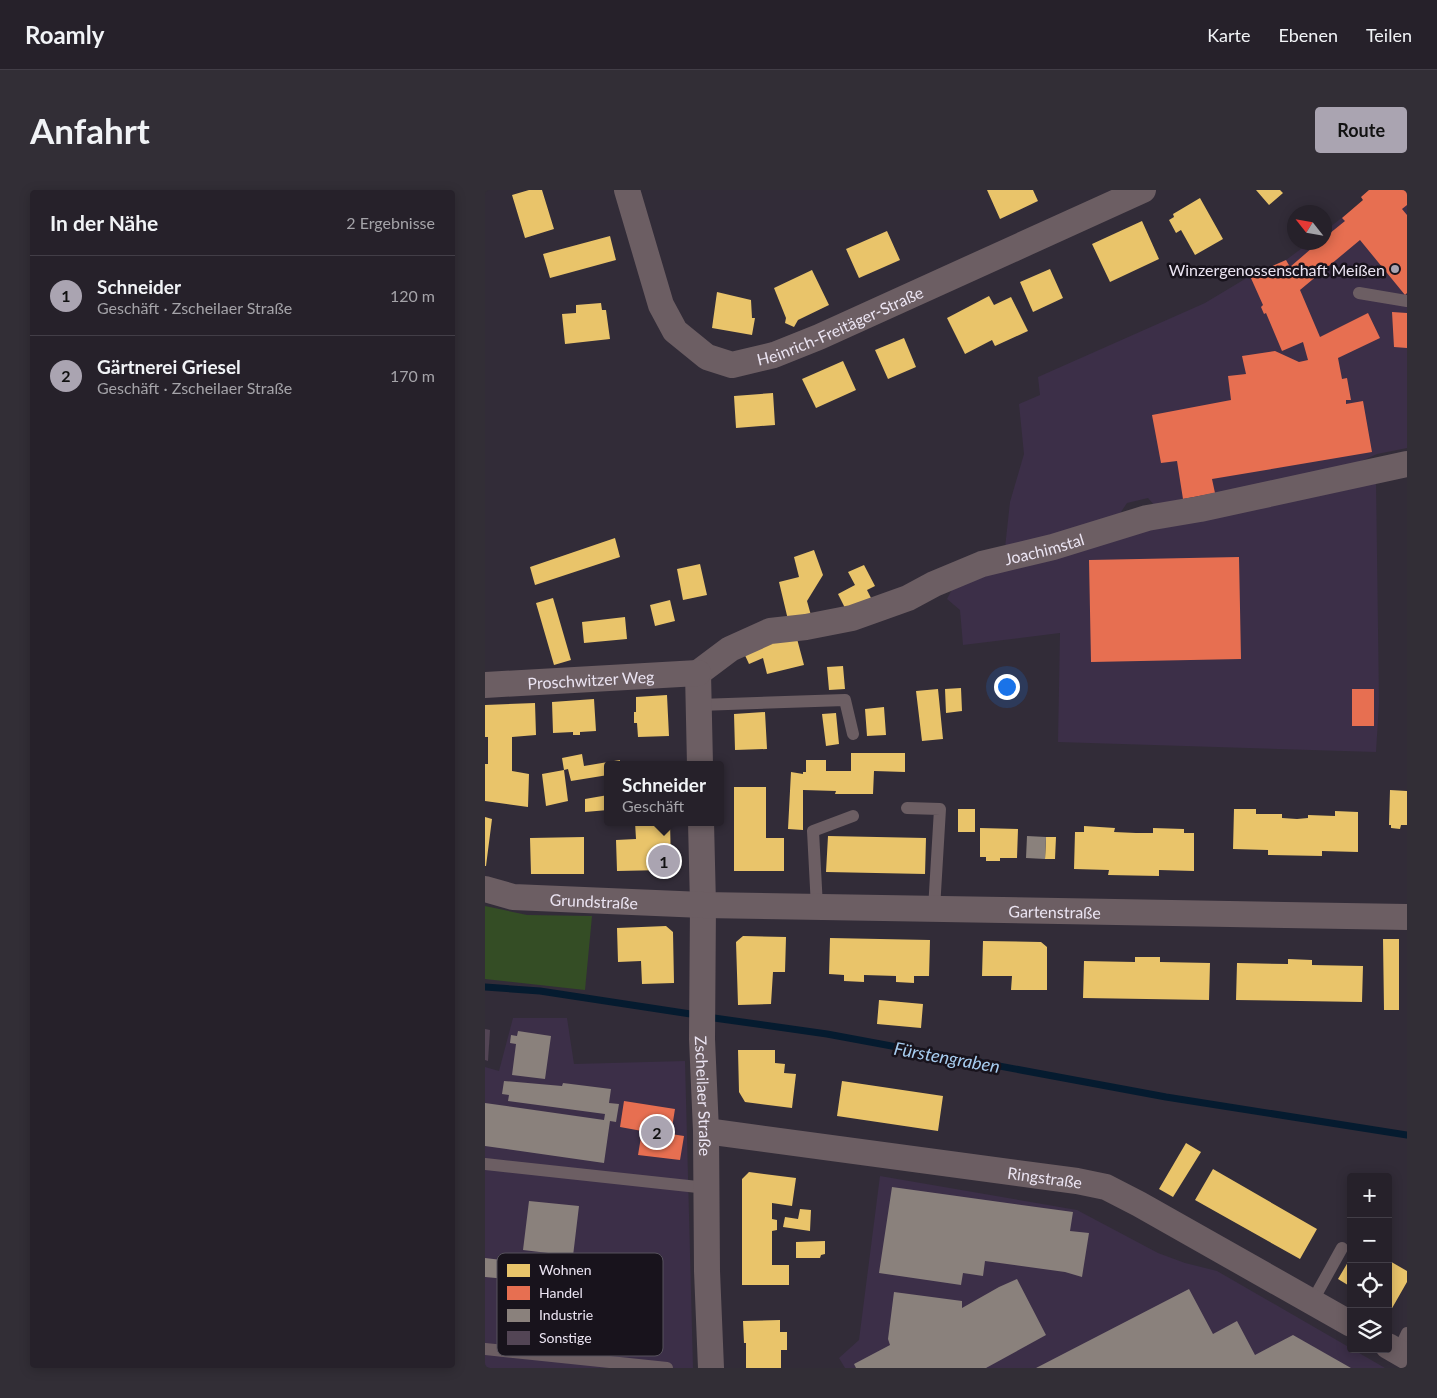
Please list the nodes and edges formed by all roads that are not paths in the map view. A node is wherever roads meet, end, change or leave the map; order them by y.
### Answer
1 (627, 190) edge
2 (1143, 190) edge
3 (1359, 294) dead end
4 (1407, 301) edge
5 (1407, 464) edge
6 (698, 673) junction
7 (485, 685) edge
8 (699, 706) junction
9 (853, 734) dead end
10 (700, 761) edge
11 (907, 808) dead end
12 (853, 816) dead end
13 (701, 826) edge
14 (485, 889) edge
15 (703, 905) junction
16 (817, 907) junction
17 (934, 909) junction
18 (1407, 917) edge
19 (706, 1131) junction
20 (485, 1164) edge
21 (707, 1188) junction
22 (1342, 1248) dead end
23 (1312, 1302) junction
24 (1347, 1322) edge
25 (552, 1356) edge
26 (667, 1368) edge
27 (711, 1368) edge

1 - 2 street, Heinrich-Freitäger-Straße
3 - 4 lane
5 - 6 street, Joachimstal
6 - 7 street, Proschwitzer Weg
6 - 8 street
8 - 9 lane
8 - 10 street
11 - 17 lane
12 - 16 lane
13 - 15 street, Zscheilaer Straße
14 - 15 street, Grundstraße
15 - 16 street, Gartenstraße
15 - 19 street, Zscheilaer Straße
16 - 17 street, Gartenstraße
17 - 18 street, Gartenstraße
19 - 21 street, Zscheilaer Straße
19 - 23 street, Ringstraße
20 - 21 lane
21 - 27 street, Zscheilaer Straße
22 - 23 lane
23 - 24 street, Ringstraße
25 - 26 lane

